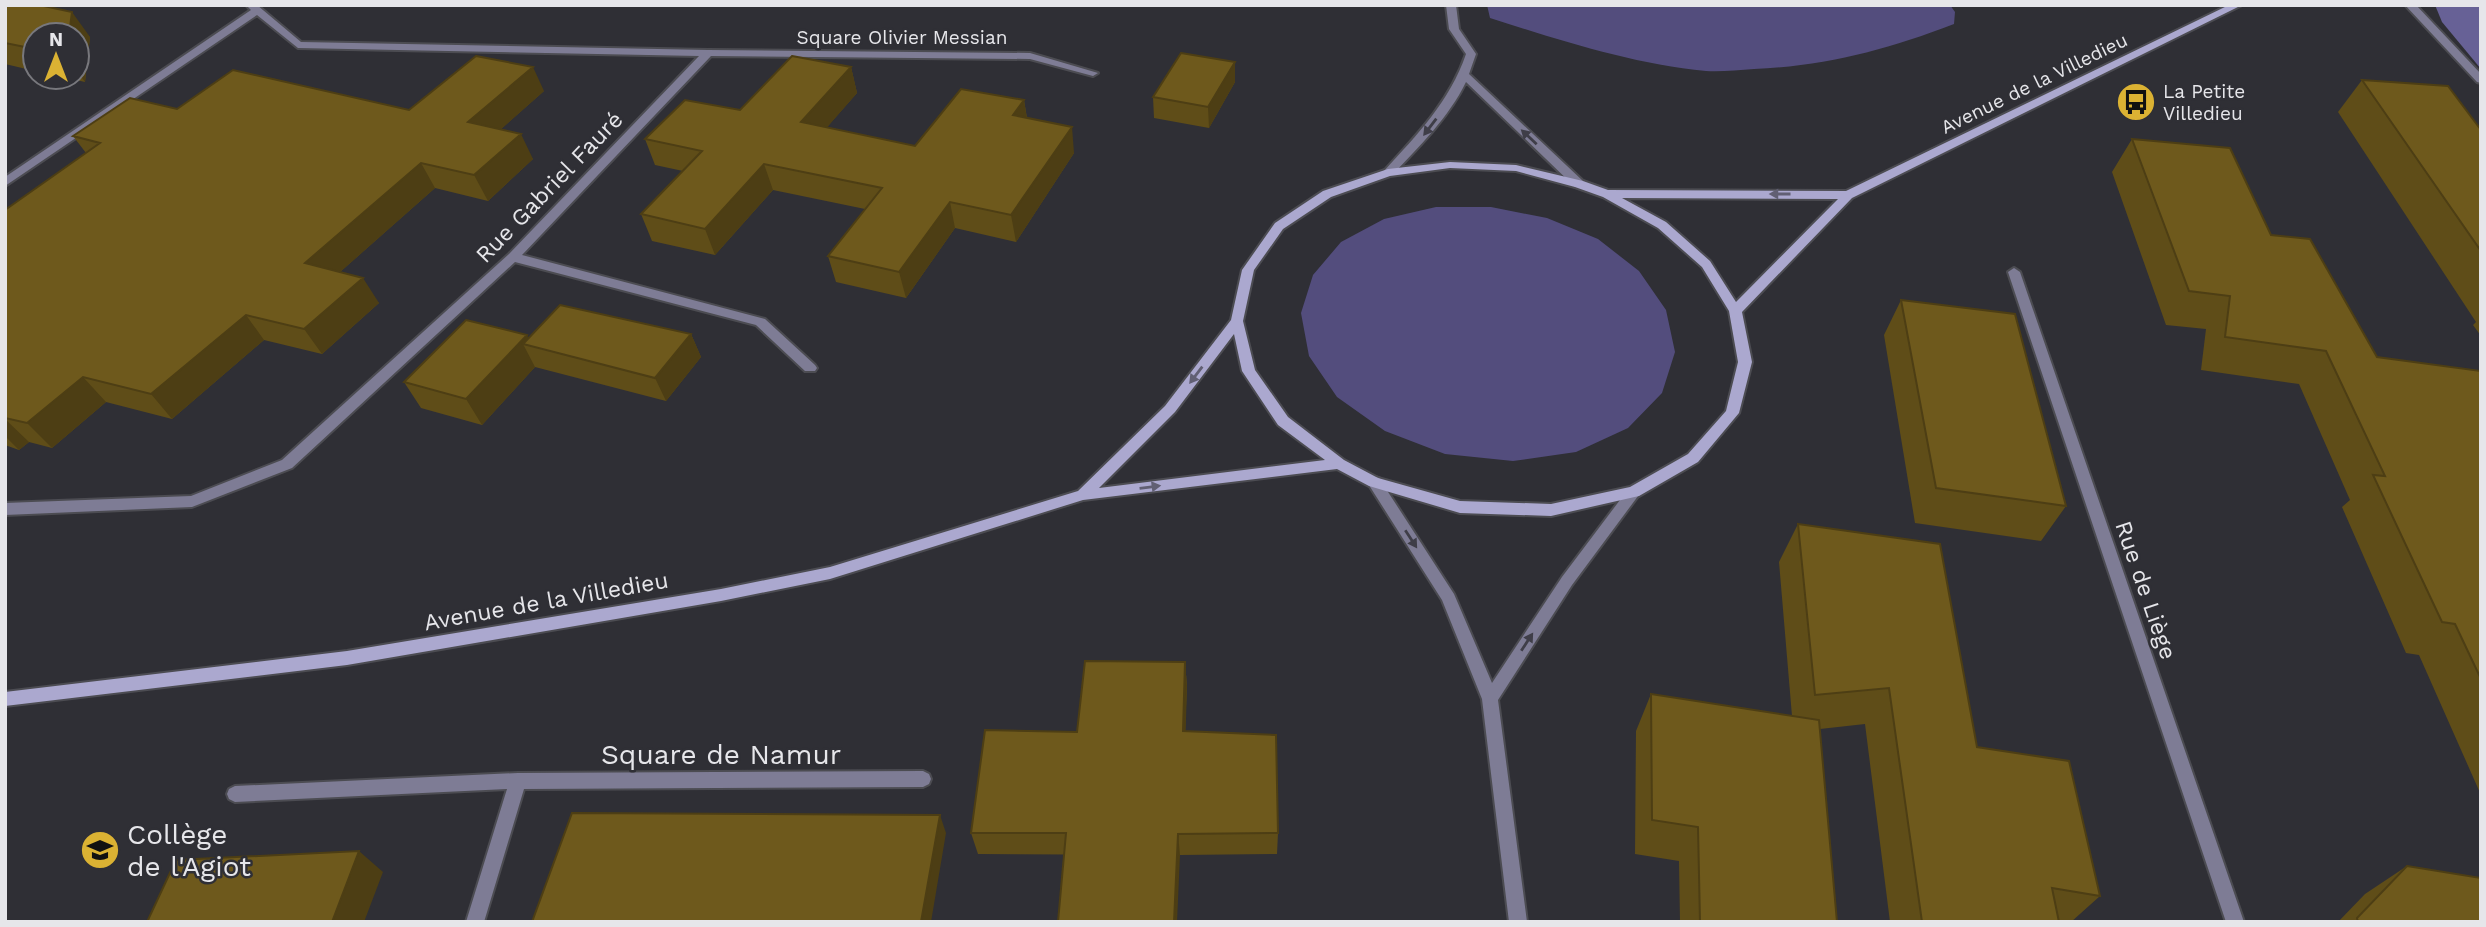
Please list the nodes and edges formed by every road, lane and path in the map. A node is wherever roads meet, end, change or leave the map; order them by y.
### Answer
1 (1451, 5) edge
2 (2237, 5) edge
3 (2410, 5) edge
4 (254, 8) edge
5 (708, 53) junction
6 (1093, 73) dead end
7 (1466, 76) junction
8 (2481, 80) edge
9 (1388, 173) junction
10 (5, 182) edge
11 (1579, 184) junction
12 (1607, 194) junction
13 (1848, 195) junction
14 (513, 257) junction
15 (2014, 272) dead end
16 (1735, 310) junction
17 (1237, 321) junction
18 (810, 368) dead end
19 (1339, 464) junction
20 (1374, 482) junction
21 (1633, 492) junction
22 (1083, 495) junction
23 (5, 509) edge
24 (5, 699) edge
25 (1490, 699) junction
26 (923, 779) dead end
27 (518, 781) junction
28 (235, 794) dead end
29 (475, 922) edge
30 (1518, 922) edge
31 (2235, 922) edge

1 - 7 street
2 - 13 street, Avenue de la Villedieu
3 - 8 street
4 - 5 street
4 - 10 street
5 - 6 street, Square Olivier Messian
5 - 14 street, Rue Gabriel Fauré
7 -> 9 street
11 -> 7 street
9 - 11 street
9 - 17 street
11 - 12 street
13 -> 12 street, Avenue de la Villedieu
12 - 16 street
13 - 16 street, Avenue de la Villedieu
14 - 18 street
14 - 23 street, Rue Gabriel Fauré
15 - 31 street, Rue de Liège
16 - 21 street
17 - 19 street
17 -> 22 street, Avenue de la Villedieu
19 - 20 street
22 -> 19 street, Avenue de la Villedieu
20 - 21 street
20 -> 25 street
25 -> 21 street
22 - 24 street, Avenue de la Villedieu
25 - 30 street
26 - 27 street, Square de Namur
27 - 28 street, Square de Namur
27 - 29 street

